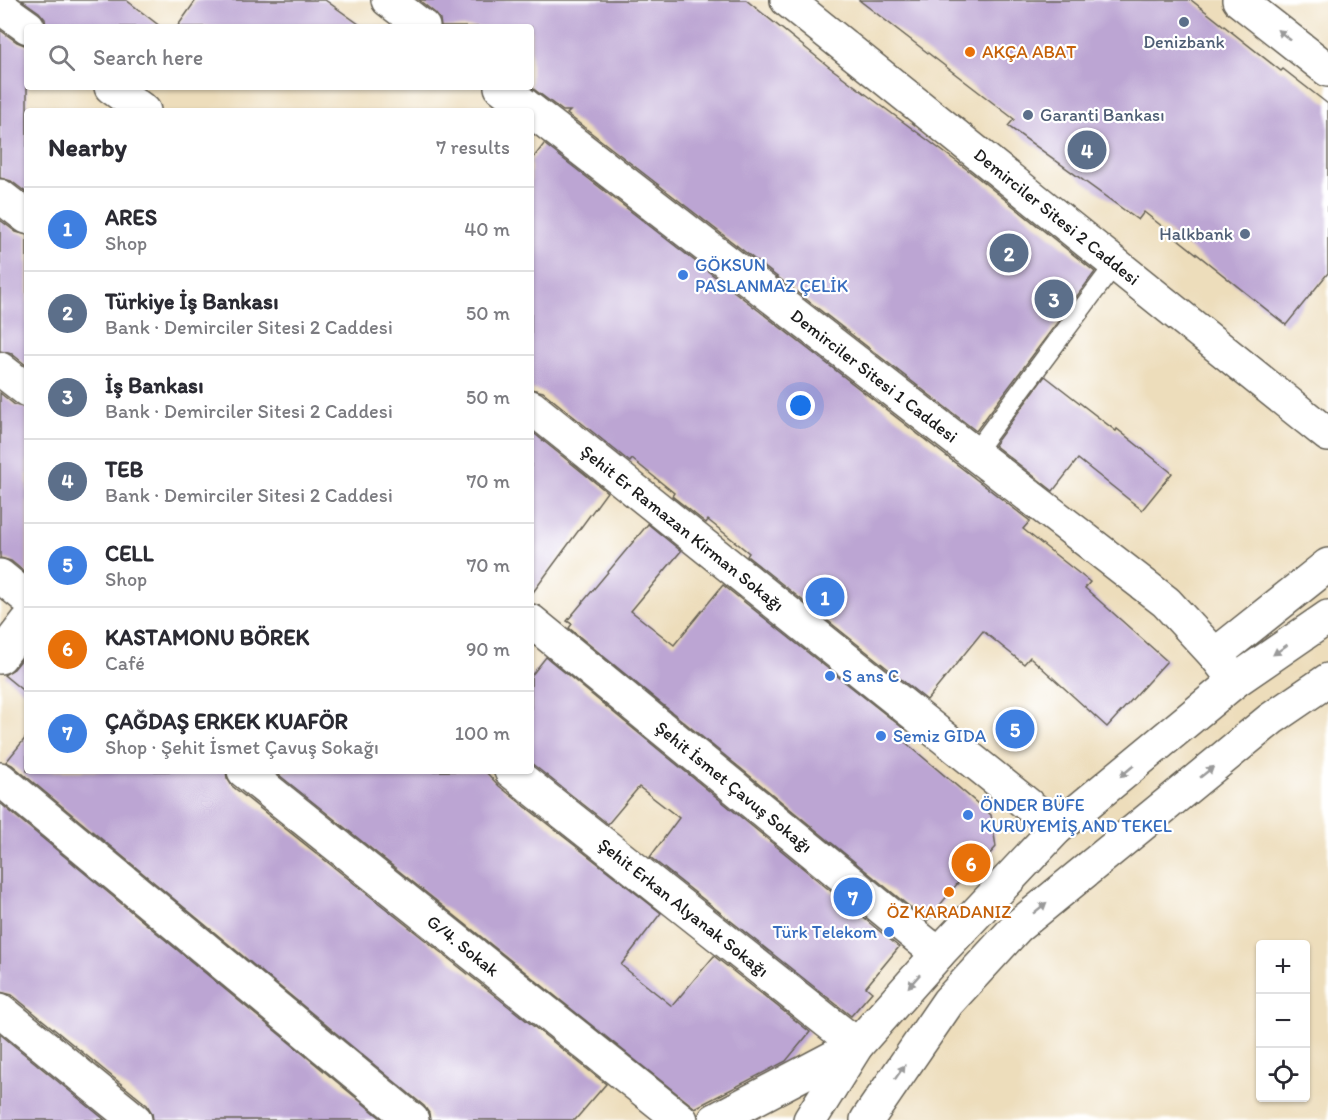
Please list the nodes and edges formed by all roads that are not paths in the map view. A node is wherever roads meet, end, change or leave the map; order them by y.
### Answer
1 (388, 0) edge
2 (787, 0) edge
3 (1239, 0) edge
4 (0, 7) edge
5 (24, 24) edge
6 (419, 24) edge
7 (1328, 70) edge
8 (115, 90) edge
9 (505, 90) edge
10 (140, 108) edge
11 (528, 108) edge
12 (534, 113) edge
13 (0, 196) edge
14 (24, 215) edge
15 (1115, 264) junction
16 (0, 369) edge
17 (24, 388) edge
18 (534, 409) edge
19 (1328, 435) edge
20 (974, 453) junction
21 (1328, 565) edge
22 (0, 576) edge
23 (24, 596) edge
24 (1328, 617) edge
25 (534, 623) edge
26 (24, 626) edge
27 (1215, 655) junction
28 (0, 657) edge
29 (1328, 680) edge
30 (1235, 681) junction
31 (1271, 719) junction
32 (248, 774) edge
33 (516, 774) edge
34 (0, 779) edge
35 (1057, 828) junction
36 (938, 954) junction
37 (0, 1010) edge
38 (857, 1045) junction
39 (135, 1120) edge
40 (412, 1120) edge
41 (681, 1120) edge
42 (715, 1120) edge
43 (810, 1120) edge
44 (867, 1120) edge

1 - 6 street
2 - 15 street, Demirciler Sitesi 2 Caddesi
7 -> 3 street
4 - 5 street
8 - 10 street
9 - 11 street, Demirciler Sitesi 1 Caddesi
12 - 20 street, Demirciler Sitesi 1 Caddesi
13 - 14 street
15 - 19 street, Demirciler Sitesi 2 Caddesi
15 - 20 lane
16 - 17 street
18 - 35 street, Şehit Er Ramazan Kirman Sokağı
20 - 27 street, Demirciler Sitesi 1 Caddesi
21 - 27 street
22 - 23 street
24 -> 30 street
25 - 36 street, Şehit İsmet Çavuş Sokağı
26 - 28 street
27 - 30 street, Demirciler Sitesi 1 Caddesi
29 - 31 street
30 - 31 street, Demirciler Sitesi 1 Caddesi
30 -> 35 street
44 -> 31 street
32 - 41 street, G/4. Sokak
33 - 38 street, Şehit Erkan Alyanak Sokağı
34 - 40 street
35 - 36 street
36 -> 38 street
37 - 39 street
38 - 42 street
38 - 43 street

